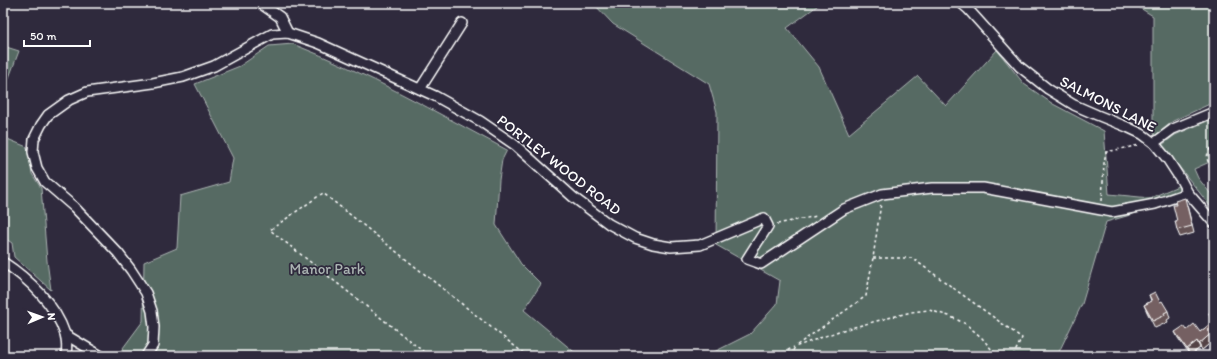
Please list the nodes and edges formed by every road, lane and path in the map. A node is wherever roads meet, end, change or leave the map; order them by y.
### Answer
1 (260, 3) edge
2 (961, 3) edge
3 (462, 23) dead end
4 (288, 33) junction
5 (420, 89) junction
6 (1214, 112) edge
7 (1154, 143) junction
8 (1214, 143) edge
9 (1140, 145) dead end
10 (1214, 173) edge
11 (1188, 193) junction
12 (882, 194) junction
13 (1101, 210) junction
14 (821, 214) dead end
15 (1214, 223) edge
16 (768, 226) junction
17 (873, 258) junction
18 (3, 262) edge
19 (66, 335) junction
20 (795, 347) junction
21 (66, 356) edge
22 (101, 356) edge
23 (146, 356) edge
24 (429, 356) edge
25 (527, 356) edge
26 (777, 356) edge
27 (790, 356) edge
28 (997, 356) edge
29 (1013, 356) edge

1 - 4 street
2 - 7 street, SALMONS LANE
3 - 5 street
4 - 5 street, PORTLEY WOOD ROAD
4 - 23 street, PORTLEY WOOD ROAD
5 - 16 street, PORTLEY WOOD ROAD
6 - 7 street
7 - 11 street, SALMONS LANE
8 - 10 path
9 - 13 path
11 - 13 street
11 - 15 street, SALMONS LANE
12 - 13 street
12 - 16 street
12 - 17 path
14 - 16 path
17 - 20 path
17 - 29 path
18 - 19 street
19 - 21 street
19 - 22 street
20 - 26 path
20 - 27 path
20 - 28 path
24 - 25 path

